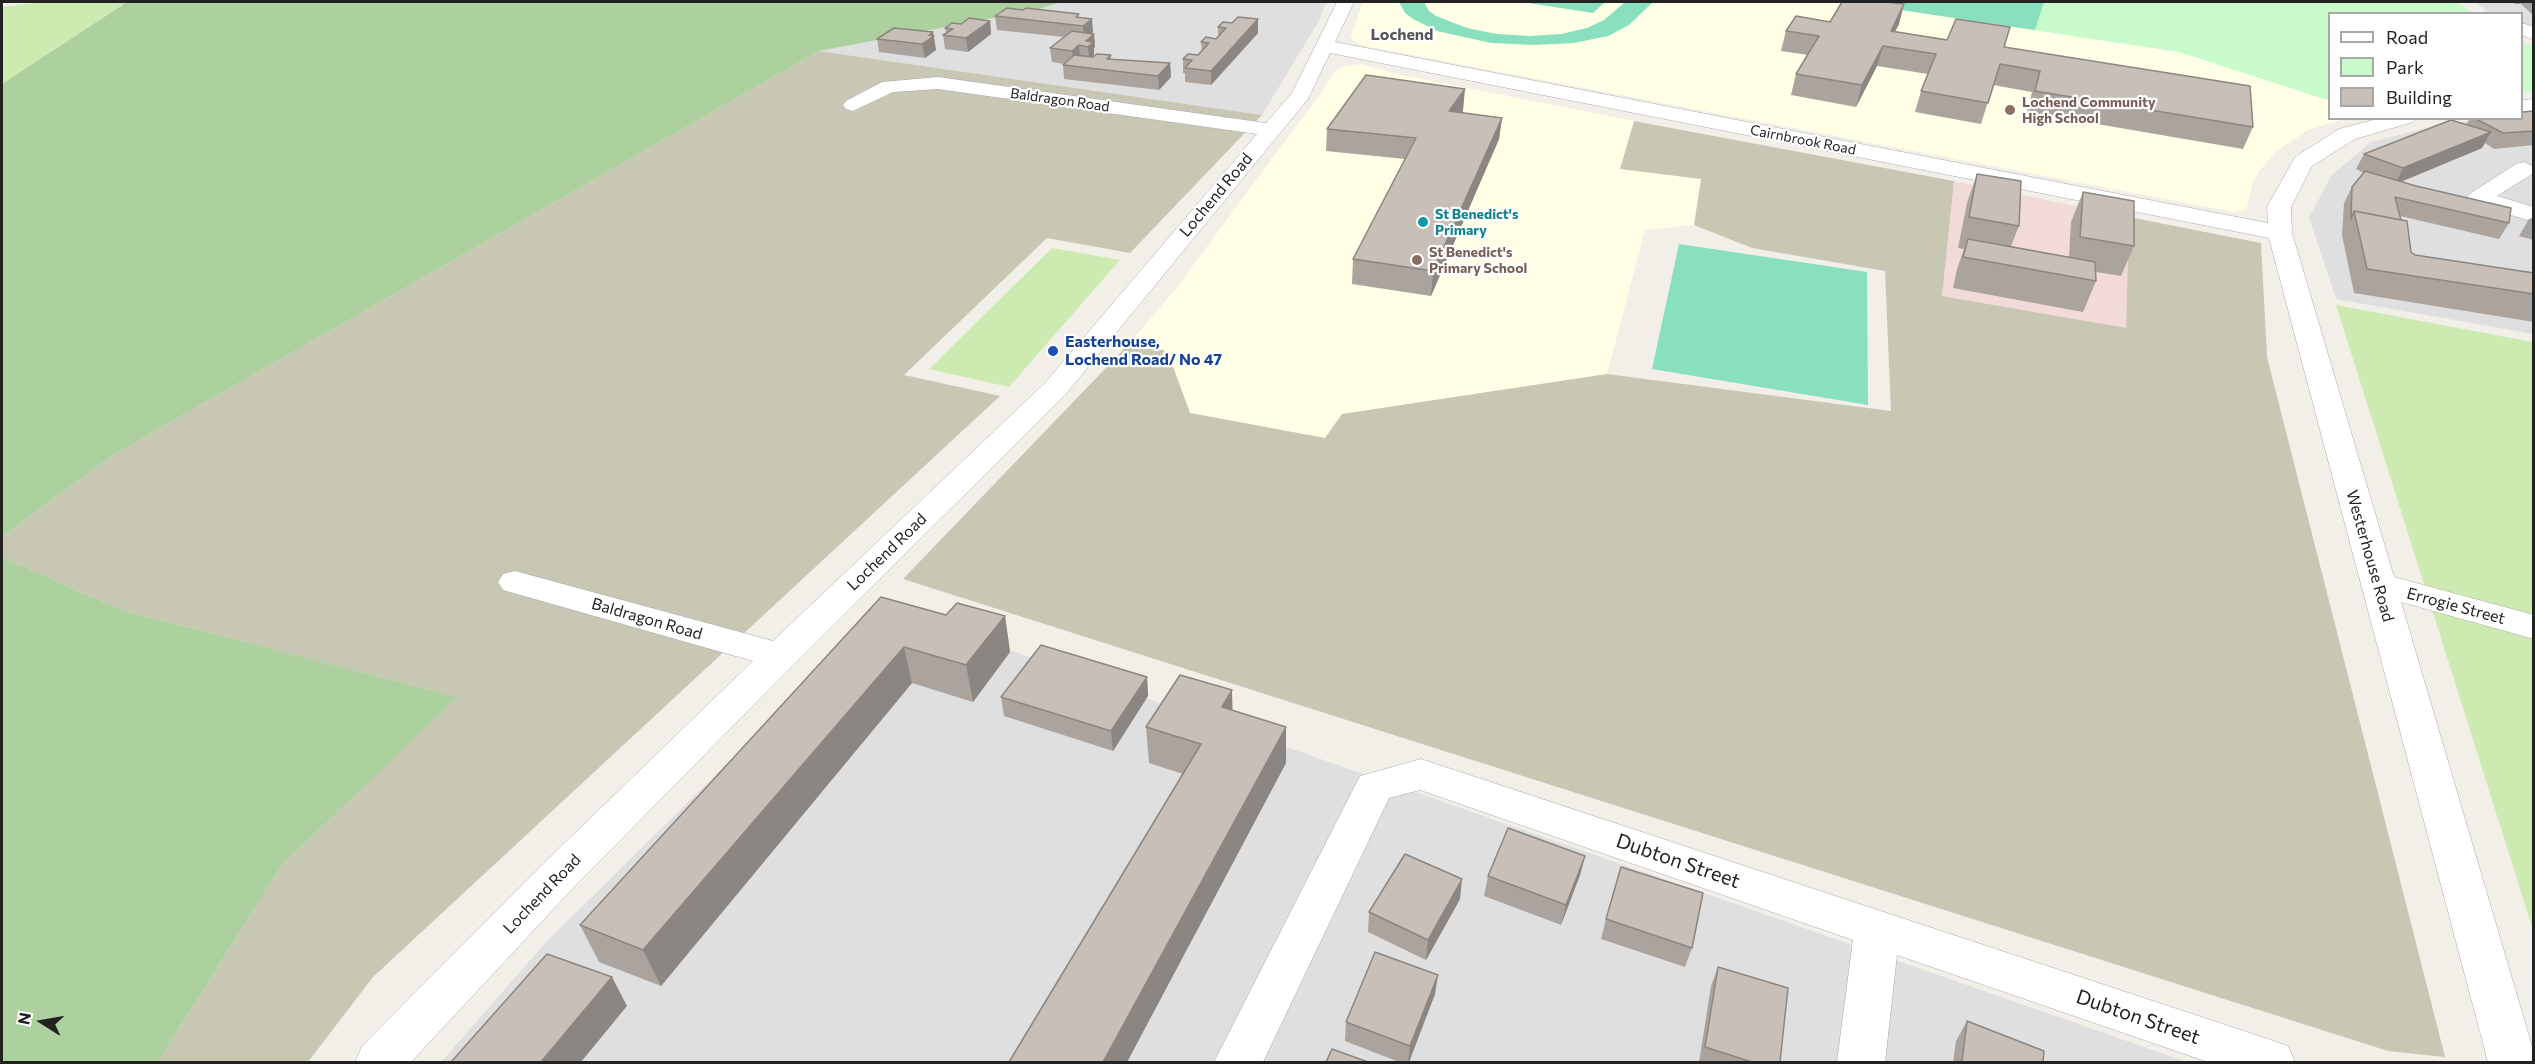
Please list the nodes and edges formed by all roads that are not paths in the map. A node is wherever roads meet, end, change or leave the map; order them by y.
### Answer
1 (1345, 2) edge
2 (1325, 46) junction
3 (853, 105) dead end
4 (2399, 120) edge
5 (1271, 130) junction
6 (2524, 169) dead end
7 (2534, 215) edge
8 (2280, 233) junction
9 (515, 582) dead end
10 (2379, 585) junction
11 (2534, 627) edge
12 (780, 656) junction
13 (1877, 928) junction
14 (379, 1062) edge
15 (1238, 1062) edge
16 (1861, 1062) edge
17 (2271, 1062) edge
18 (2512, 1062) edge

1 - 2 street, Lochend Road
2 - 5 street, Lochend Road
2 - 8 street, Cairnbrook Road
3 - 5 street, Baldragon Road
4 - 8 street, Westerhouse Road
5 - 12 street, Lochend Road
6 - 7 street
8 - 10 street, Westerhouse Road
9 - 12 street, Baldragon Road
10 - 11 street, Errogie Street
10 - 18 street, Westerhouse Road
12 - 14 street, Lochend Road
13 - 15 street, Dubton Street
13 - 16 street
13 - 17 street, Dubton Street

